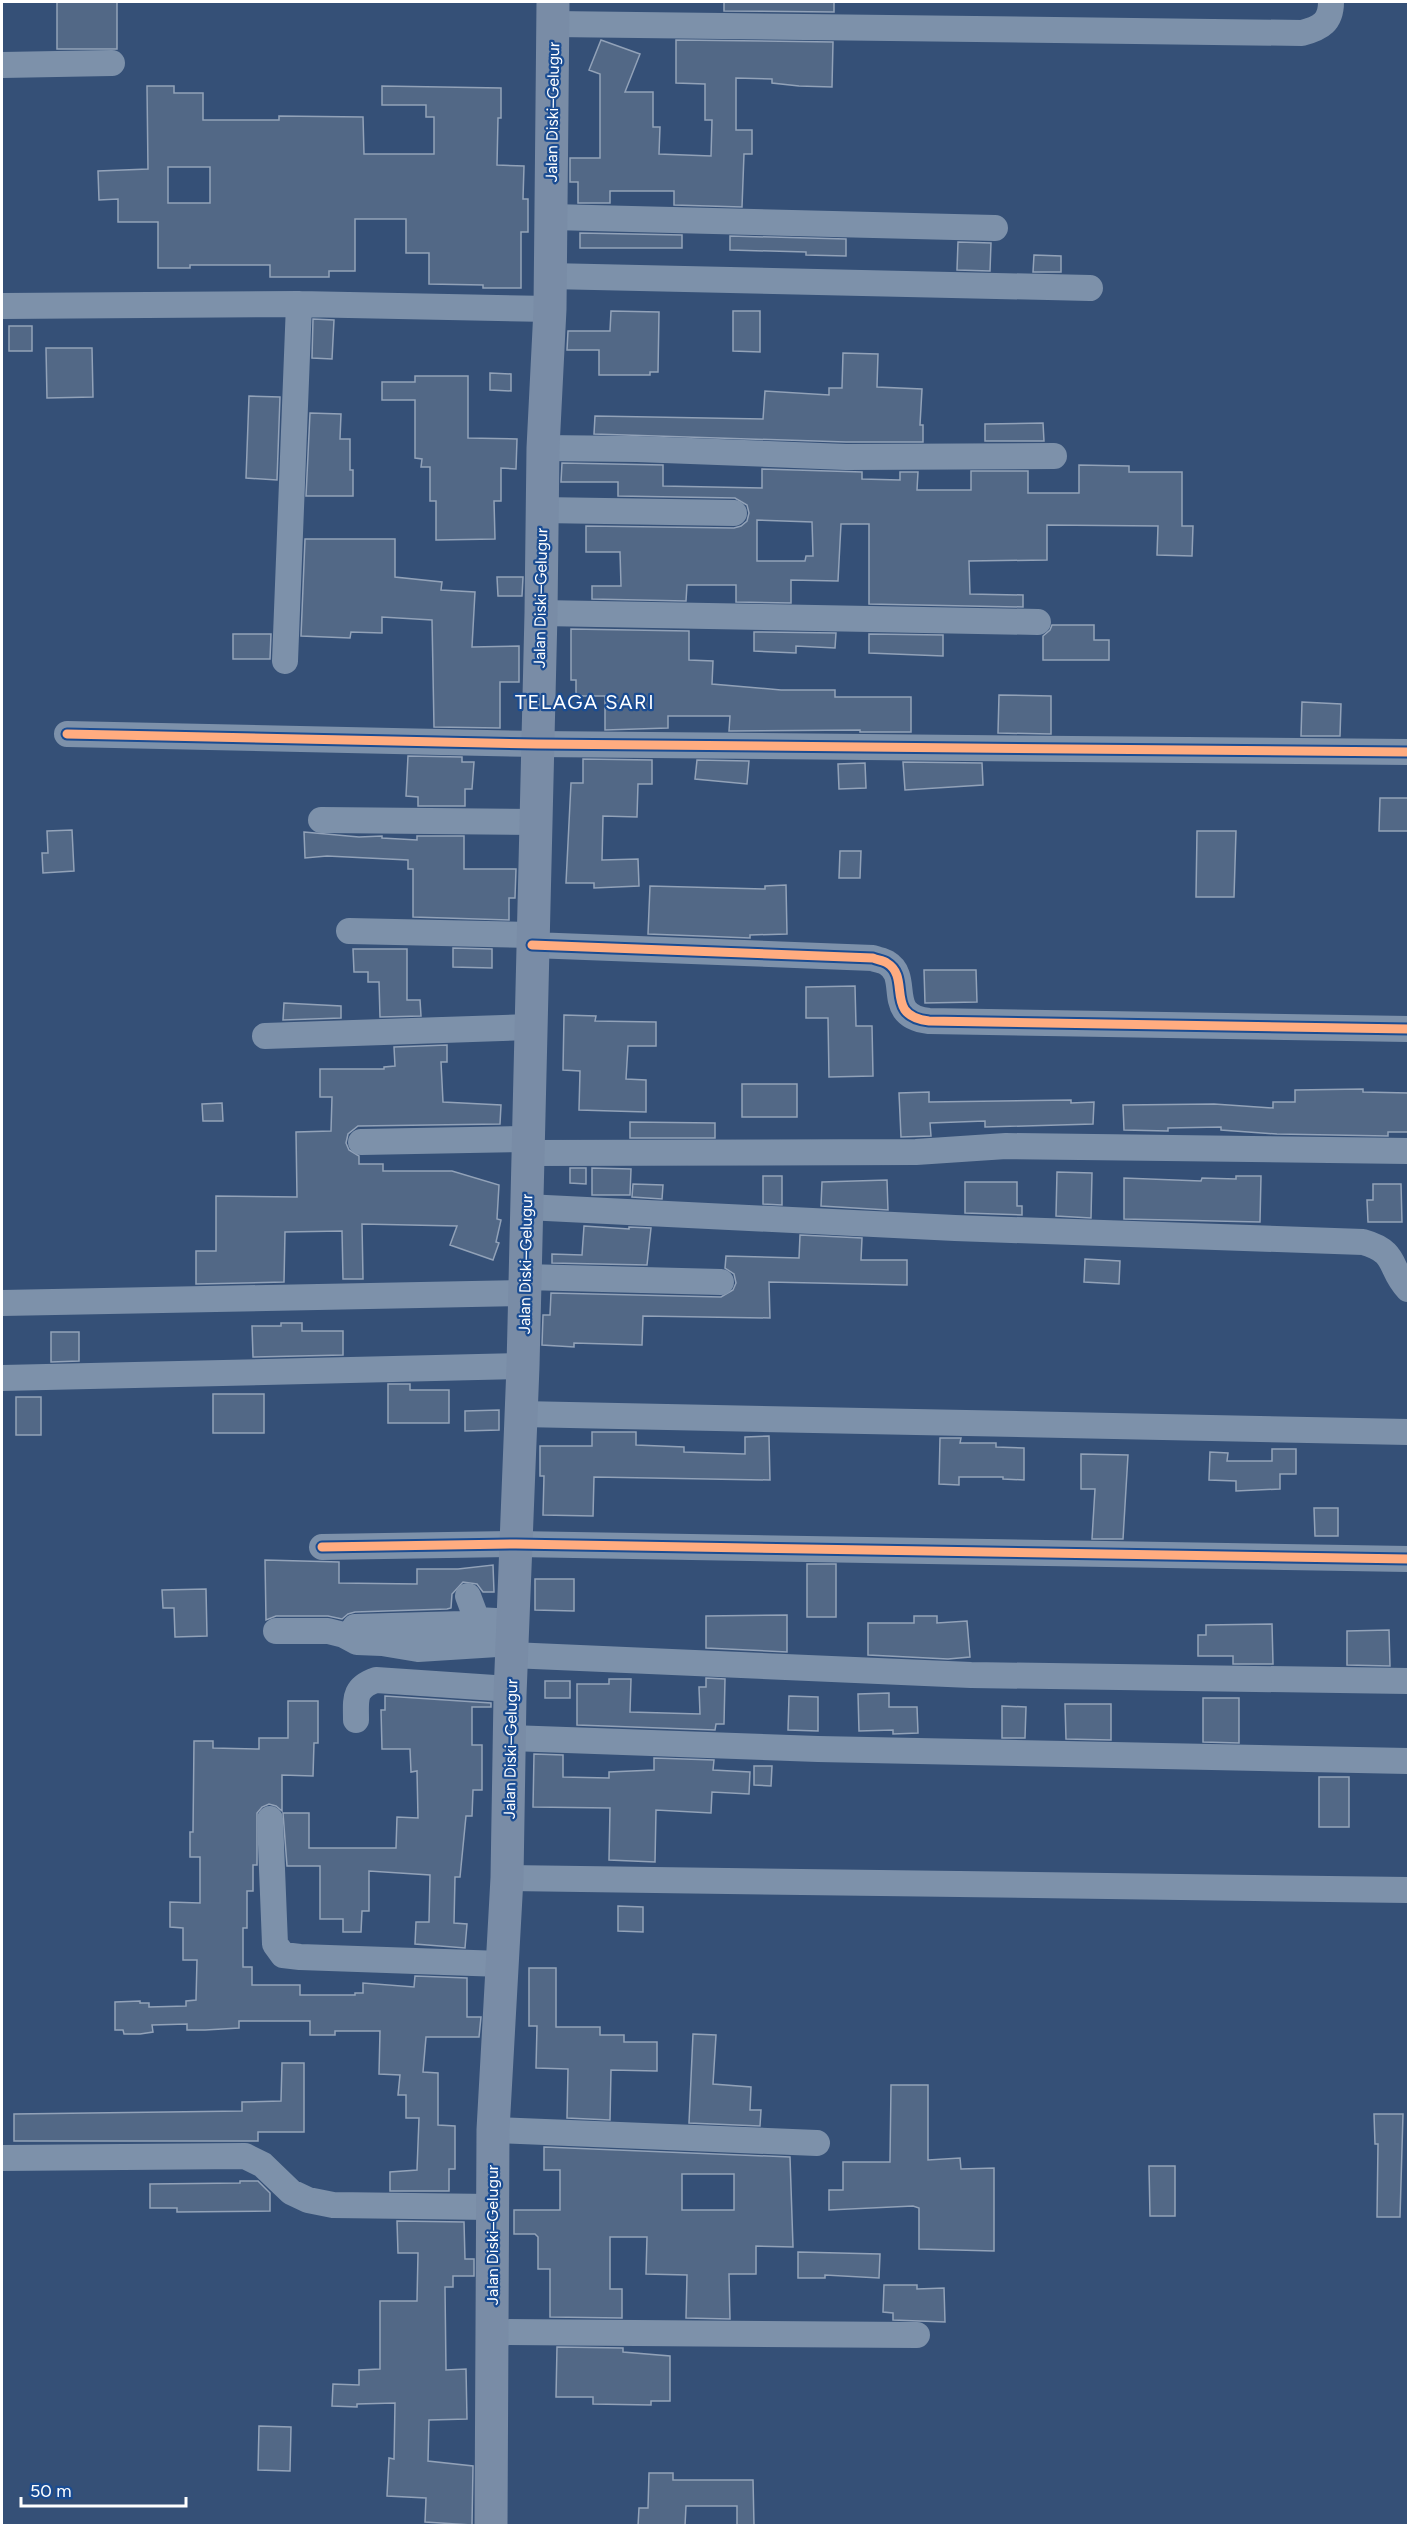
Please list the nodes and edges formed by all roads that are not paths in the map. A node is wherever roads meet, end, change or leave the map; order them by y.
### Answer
1 (1331, 2) edge
2 (553, 13) edge
3 (112, 63) dead end
4 (2, 65) edge
5 (551, 217) junction
6 (995, 228) dead end
7 (549, 276) junction
8 (1090, 288) dead end
9 (298, 304) junction
10 (2, 306) edge
11 (550, 309) junction
12 (543, 448) junction
13 (1054, 456) dead end
14 (541, 510) junction
15 (734, 513) dead end
16 (541, 613) junction
17 (1038, 622) dead end
18 (285, 662) dead end
19 (67, 734) dead end
20 (537, 744) junction
21 (1408, 752) edge
22 (321, 820) dead end
23 (535, 822) junction
24 (349, 931) dead end
25 (532, 940) junction
26 (530, 1027) junction
27 (1408, 1029) edge
28 (265, 1036) dead end
29 (361, 1142) dead end
30 (527, 1146) junction
31 (1408, 1151) edge
32 (526, 1207) junction
33 (721, 1282) dead end
34 (524, 1285) junction
35 (1408, 1289) edge
36 (2, 1303) edge
37 (523, 1366) junction
38 (2, 1378) edge
39 (521, 1414) junction
40 (1408, 1432) edge
41 (516, 1544) junction
42 (322, 1547) dead end
43 (1408, 1559) edge
44 (468, 1596) dead end
45 (276, 1631) dead end
46 (498, 1634) junction
47 (1408, 1681) edge
48 (511, 1689) junction
49 (356, 1720) dead end
50 (510, 1738) junction
51 (1408, 1761) edge
52 (270, 1819) dead end
53 (507, 1878) junction
54 (1408, 1890) edge
55 (502, 1964) junction
56 (493, 2130) junction
57 (817, 2143) dead end
58 (2, 2158) edge
59 (491, 2207) junction
60 (492, 2332) junction
61 (917, 2335) dead end
62 (491, 2526) edge

1 - 2 street
2 - 5 main road, Jalan Diski–Gelugur
3 - 4 street
5 - 6 street
5 - 7 main road, Jalan Diski–Gelugur
7 - 8 street
7 - 11 main road, Jalan Diski–Gelugur
9 - 10 street
9 - 11 street
9 - 18 street
11 - 12 main road, Jalan Diski–Gelugur
12 - 13 street
12 - 14 main road, Jalan Diski–Gelugur
14 - 15 street
14 - 16 main road, Jalan Diski–Gelugur
16 - 17 street
16 - 20 main road, Jalan Diski–Gelugur
19 - 20 street
20 - 21 street
20 - 23 main road, Jalan Diski–Gelugur
22 - 23 street
23 - 25 main road, Jalan Diski–Gelugur
24 - 25 street
25 - 26 main road, Jalan Diski–Gelugur
25 - 27 street
26 - 28 street
26 - 30 main road, Jalan Diski–Gelugur
29 - 30 street
30 - 31 street
30 - 32 main road, Jalan Diski–Gelugur
32 - 34 main road, Jalan Diski–Gelugur
32 - 35 street
33 - 34 street
34 - 36 street
34 - 37 main road, Jalan Diski–Gelugur
37 - 38 street
37 - 39 main road, Jalan Diski–Gelugur
39 - 40 street
39 - 41 main road, Jalan Diski–Gelugur
41 - 42 street
41 - 43 street
41 - 46 main road, Jalan Diski–Gelugur
44 - 46 street
45 - 46 street
46 - 47 street
46 - 48 main road, Jalan Diski–Gelugur
48 - 49 street
48 - 50 main road, Jalan Diski–Gelugur
50 - 51 street
50 - 53 main road, Jalan Diski–Gelugur
52 - 55 street
53 - 54 street
53 - 55 main road, Jalan Diski–Gelugur
55 - 56 main road, Jalan Diski–Gelugur
56 - 57 street
56 - 59 main road, Jalan Diski–Gelugur
58 - 59 street
59 - 60 main road, Jalan Diski–Gelugur
60 - 61 street
60 - 62 main road, Jalan Diski–Gelugur

